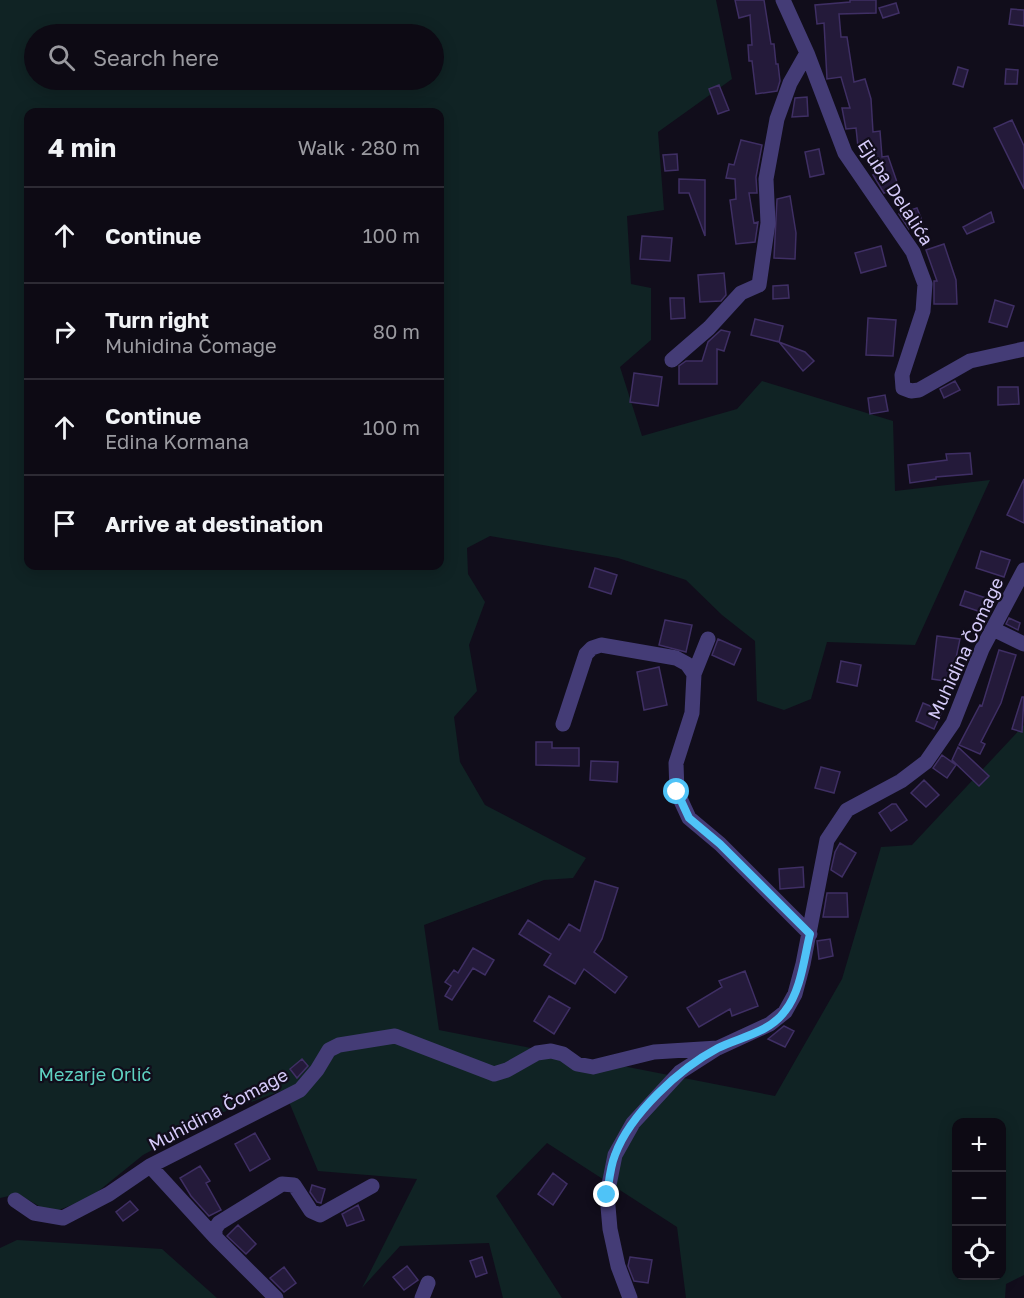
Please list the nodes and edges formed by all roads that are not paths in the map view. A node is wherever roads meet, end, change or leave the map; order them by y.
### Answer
1 (783, 0) edge
2 (807, 53) junction
3 (1024, 349) edge
4 (672, 360) dead end
5 (1024, 570) edge
6 (993, 629) junction
7 (708, 639) dead end
8 (1024, 644) edge
9 (694, 674) junction
10 (563, 724) dead end
11 (810, 934) junction
12 (718, 1048) junction
13 (150, 1166) junction
14 (372, 1186) dead end
15 (15, 1200) dead end
16 (215, 1237) junction
17 (428, 1283) dead end
18 (276, 1298) edge
19 (422, 1298) edge
20 (630, 1298) edge

1 - 2 street, Ejuba Delalića
2 - 3 street, Ejuba Delalića
2 - 4 street
5 - 6 street, Muhidina Čomage
6 - 8 street
6 - 11 street, Muhidina Čomage
7 - 9 street
9 - 10 street
9 - 11 street
11 - 12 street, Muhidina Čomage
12 - 13 street, Muhidina Čomage
12 - 20 street
13 - 15 street, Muhidina Čomage
13 - 16 street
14 - 16 street
16 - 18 street
17 - 19 street

